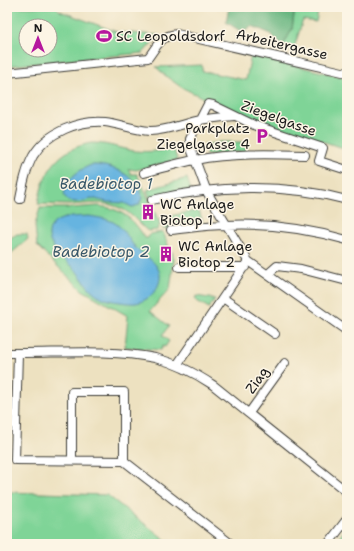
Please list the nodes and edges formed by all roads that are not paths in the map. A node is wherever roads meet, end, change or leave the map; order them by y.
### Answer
1 (7, 73) edge
2 (347, 73) edge
3 (234, 116) junction
4 (200, 120) junction
5 (306, 155) dead end
6 (195, 160) junction
7 (347, 170) edge
8 (144, 173) dead end
9 (207, 192) junction
10 (20, 199) dead end
11 (152, 200) dead end
12 (347, 200) edge
13 (226, 225) junction
14 (171, 230) dead end
15 (347, 240) edge
16 (246, 264) junction
17 (179, 266) dead end
18 (268, 274) junction
19 (347, 281) edge
20 (223, 298) junction
21 (347, 331) edge
22 (275, 334) dead end
23 (7, 353) edge
24 (18, 353) junction
25 (285, 363) dead end
26 (177, 365) junction
27 (249, 413) junction
28 (72, 460) junction
29 (124, 461) junction
30 (347, 492) edge
31 (347, 519) edge
32 (231, 544) edge
33 (328, 544) edge

1 - 2 street, Arbeitergasse
3 - 4 street
3 - 4 street, Ziegelgasse
3 - 7 street, Ziegelgasse
4 - 6 street
4 - 10 street
5 - 6 street
6 - 8 street
6 - 9 street
9 - 11 street
9 - 12 street
9 - 13 street
13 - 14 street
13 - 15 street
13 - 16 street
16 - 17 street
16 - 18 street
16 - 20 street
18 - 19 street
18 - 21 street
20 - 22 street
20 - 26 street
23 - 24 street
24 - 26 street
24 - 28 street
25 - 27 street, Ziag
26 - 27 street
27 - 30 street
28 - 29 street
28 - 29 street
29 - 32 street
31 - 33 street

